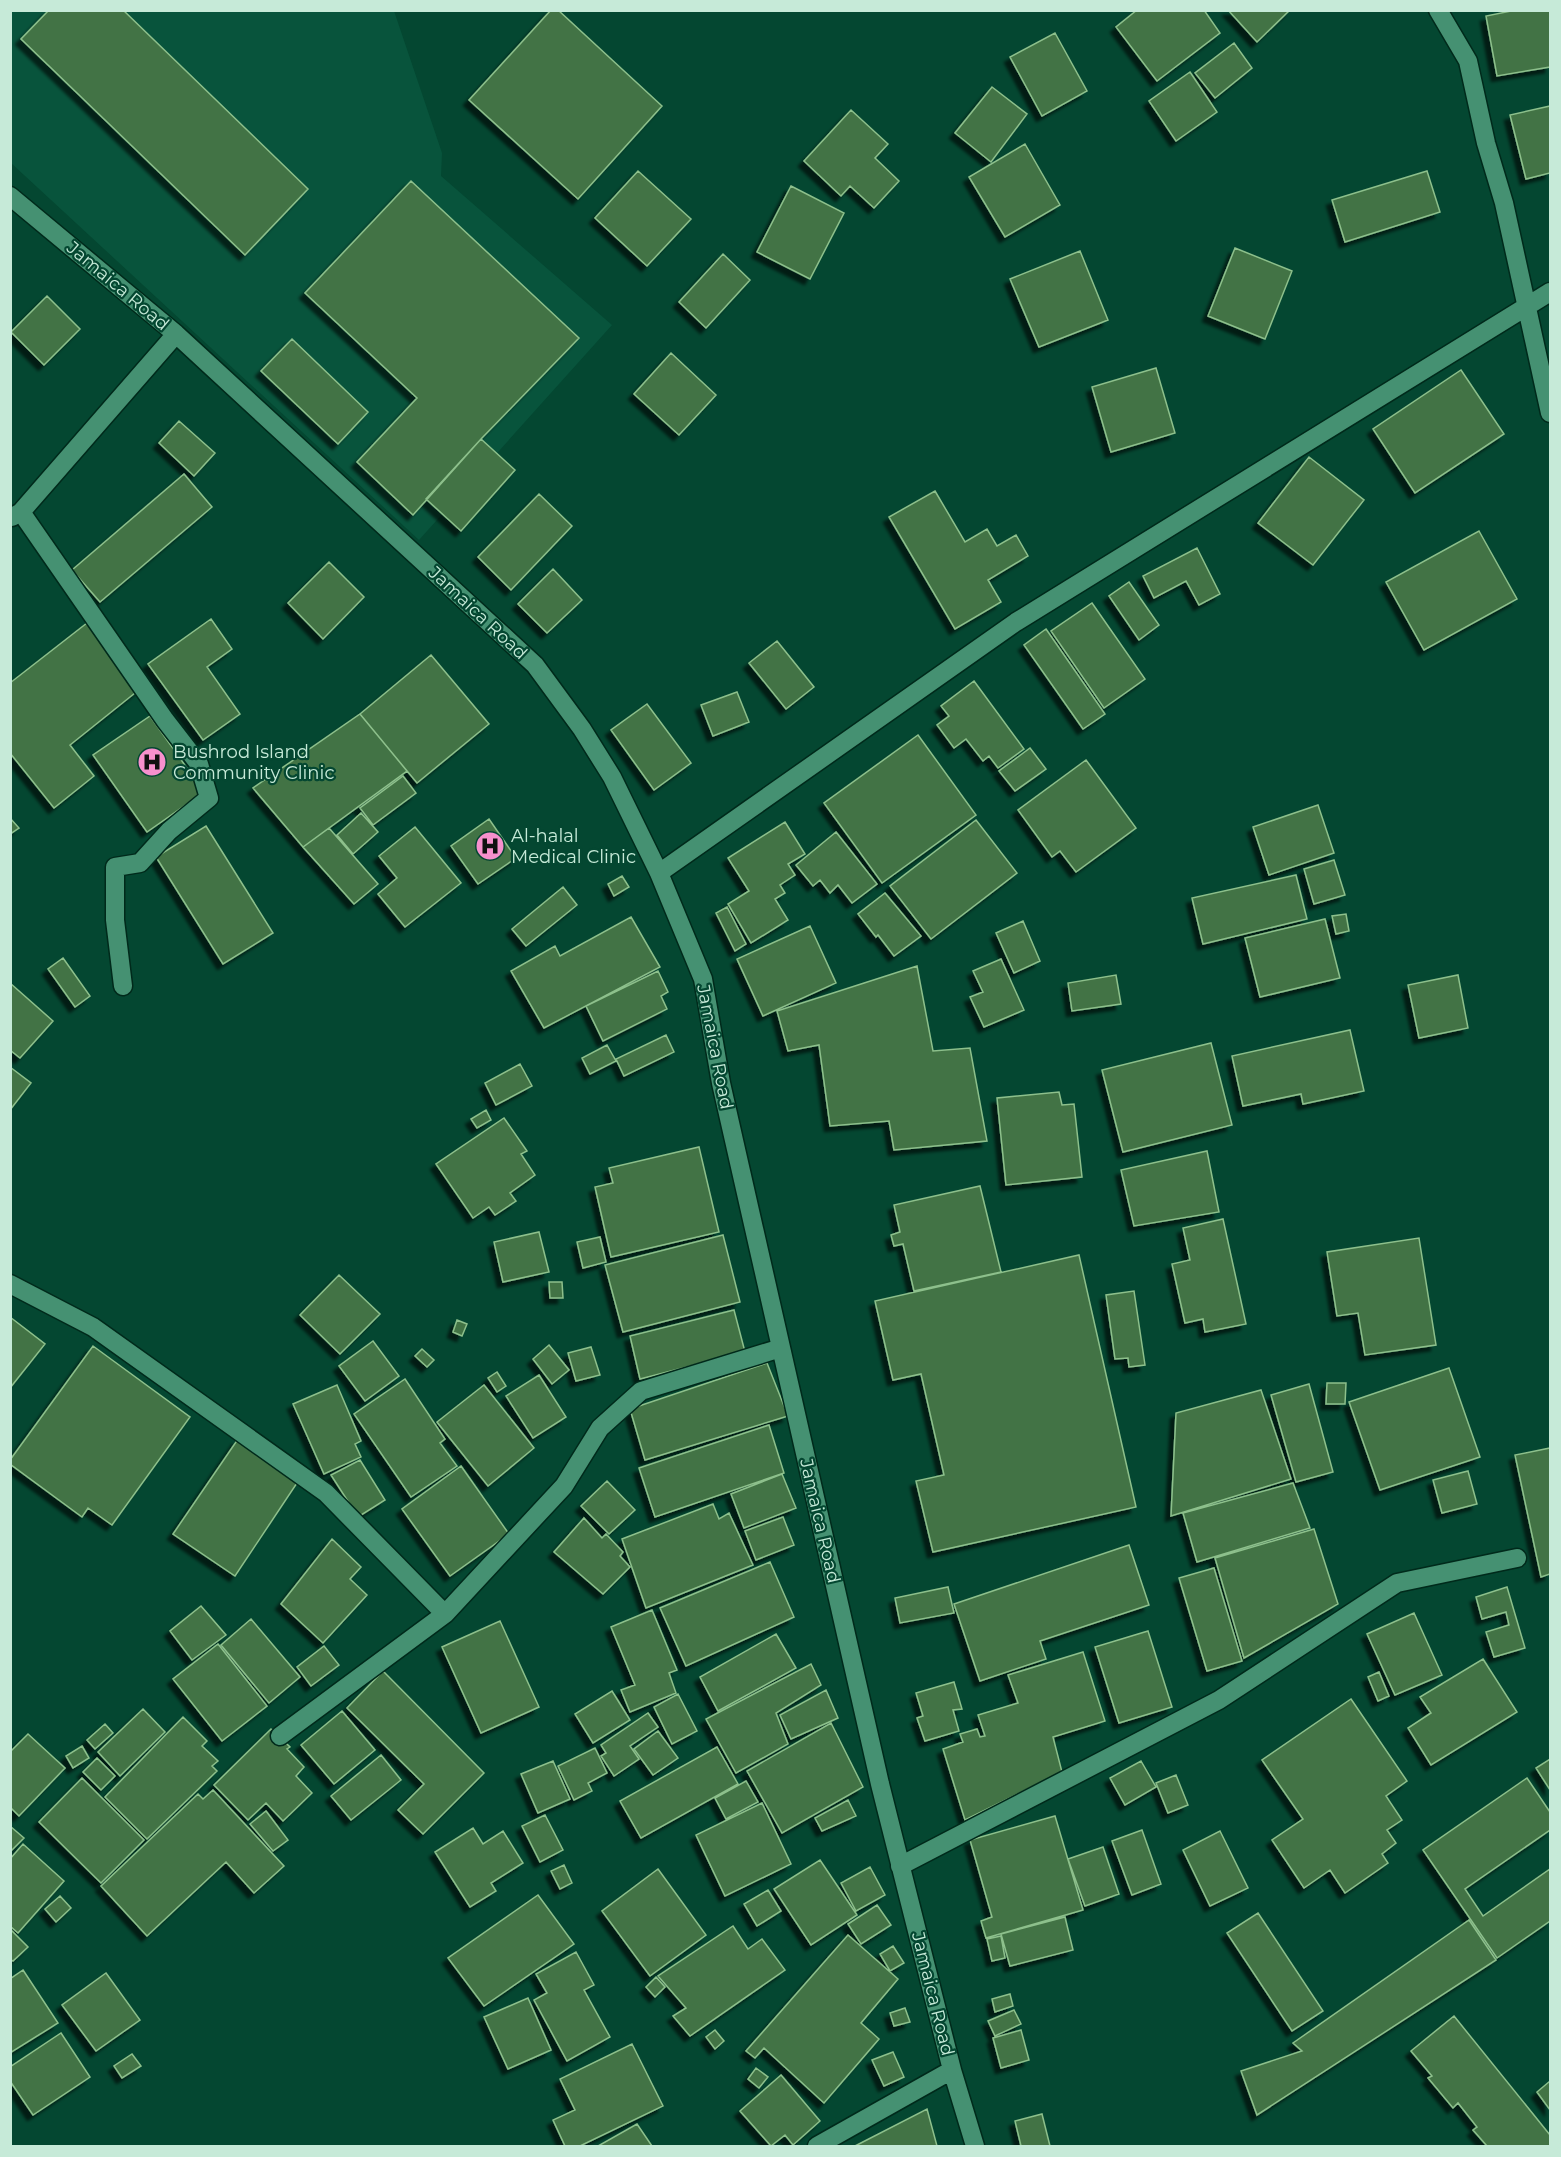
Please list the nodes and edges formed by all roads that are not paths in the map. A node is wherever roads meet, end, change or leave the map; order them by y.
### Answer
1 (1438, 10) edge
2 (10, 196) edge
3 (1551, 292) edge
4 (1527, 308) junction
5 (176, 334) junction
6 (1551, 413) edge
7 (16, 515) edge
8 (659, 873) junction
9 (123, 986) dead end
10 (10, 1284) edge
11 (781, 1348) junction
12 (1517, 1558) dead end
13 (445, 1614) junction
14 (280, 1736) dead end
15 (900, 1866) junction
16 (952, 2070) junction
17 (817, 2146) edge
18 (975, 2146) edge

1 - 4 street
2 - 5 street, Jamaica Road
3 - 4 street
4 - 6 street
4 - 8 street
5 - 7 street
5 - 8 street, Jamaica Road
7 - 9 street
8 - 11 street, Jamaica Road
10 - 13 street
11 - 13 street
11 - 15 street, Jamaica Road
12 - 15 street
13 - 14 street
15 - 16 street, Jamaica Road
16 - 17 street
16 - 18 street, Jamaica Road

